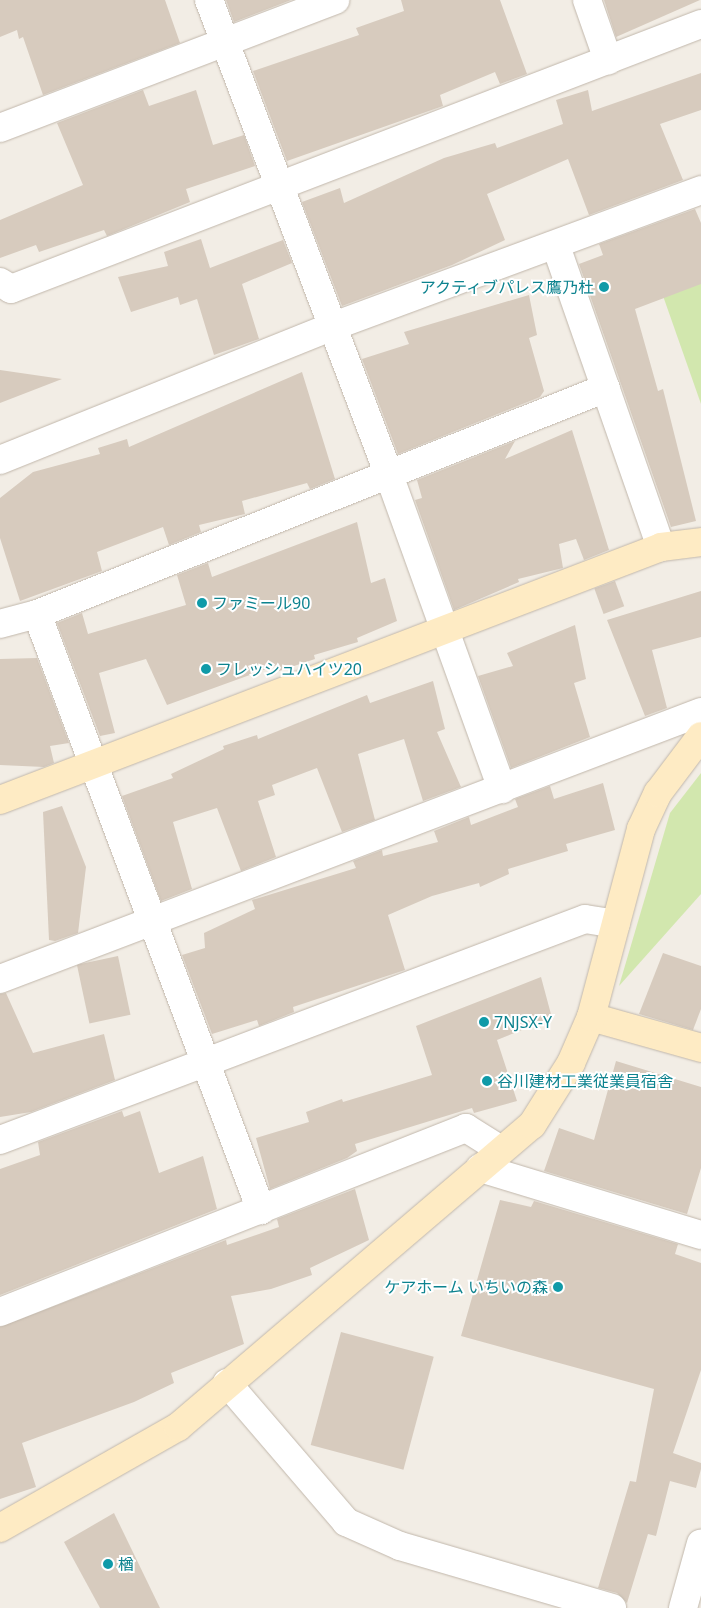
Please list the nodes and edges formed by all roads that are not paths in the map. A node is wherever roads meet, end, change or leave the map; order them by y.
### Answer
1 (209, 0) edge
2 (336, 0) edge
3 (587, 0) edge
4 (701, 24) edge
5 (225, 43) junction
6 (608, 60) junction
7 (0, 128) edge
8 (278, 187) junction
9 (701, 190) edge
10 (556, 246) junction
11 (0, 282) edge
12 (331, 327) junction
13 (606, 388) junction
14 (0, 460) edge
15 (389, 476) junction
16 (701, 542) edge
17 (661, 547) junction
18 (37, 614) junction
19 (0, 624) edge
20 (445, 632) junction
21 (701, 712) edge
22 (701, 736) edge
23 (93, 768) junction
24 (502, 789) junction
25 (0, 800) edge
26 (151, 920) junction
27 (616, 924) junction
28 (0, 979) edge
29 (591, 1017) junction
30 (701, 1048) edge
31 (206, 1064) junction
32 (0, 1140) edge
33 (501, 1150) junction
34 (480, 1168) junction
35 (260, 1210) junction
36 (701, 1235) edge
37 (0, 1312) edge
38 (227, 1383) junction
39 (0, 1528) edge
40 (701, 1543) edge
41 (612, 1608) edge
42 (683, 1608) edge

1 - 5 street
2 - 5 street
3 - 6 street
4 - 6 street
5 - 7 street
5 - 8 street
6 - 8 street
8 - 11 street
8 - 12 street
9 - 10 street
10 - 12 street
10 - 13 street
12 - 14 street
12 - 15 street
13 - 15 street
13 - 17 street
15 - 18 street
15 - 20 street
16 - 17 street
17 - 20 street
18 - 19 street
18 - 23 street
20 - 23 street
20 - 24 street
21 - 24 street
22 - 27 street
23 - 25 street
23 - 26 street
24 - 26 street
26 - 28 street
26 - 31 street
27 - 29 street
27 - 31 street
29 - 30 street
29 - 33 street
31 - 32 street
31 - 35 street
33 - 34 street
33 - 35 street
34 - 36 street
34 - 38 street
35 - 37 street
38 - 39 street
38 - 41 street
40 - 42 street

